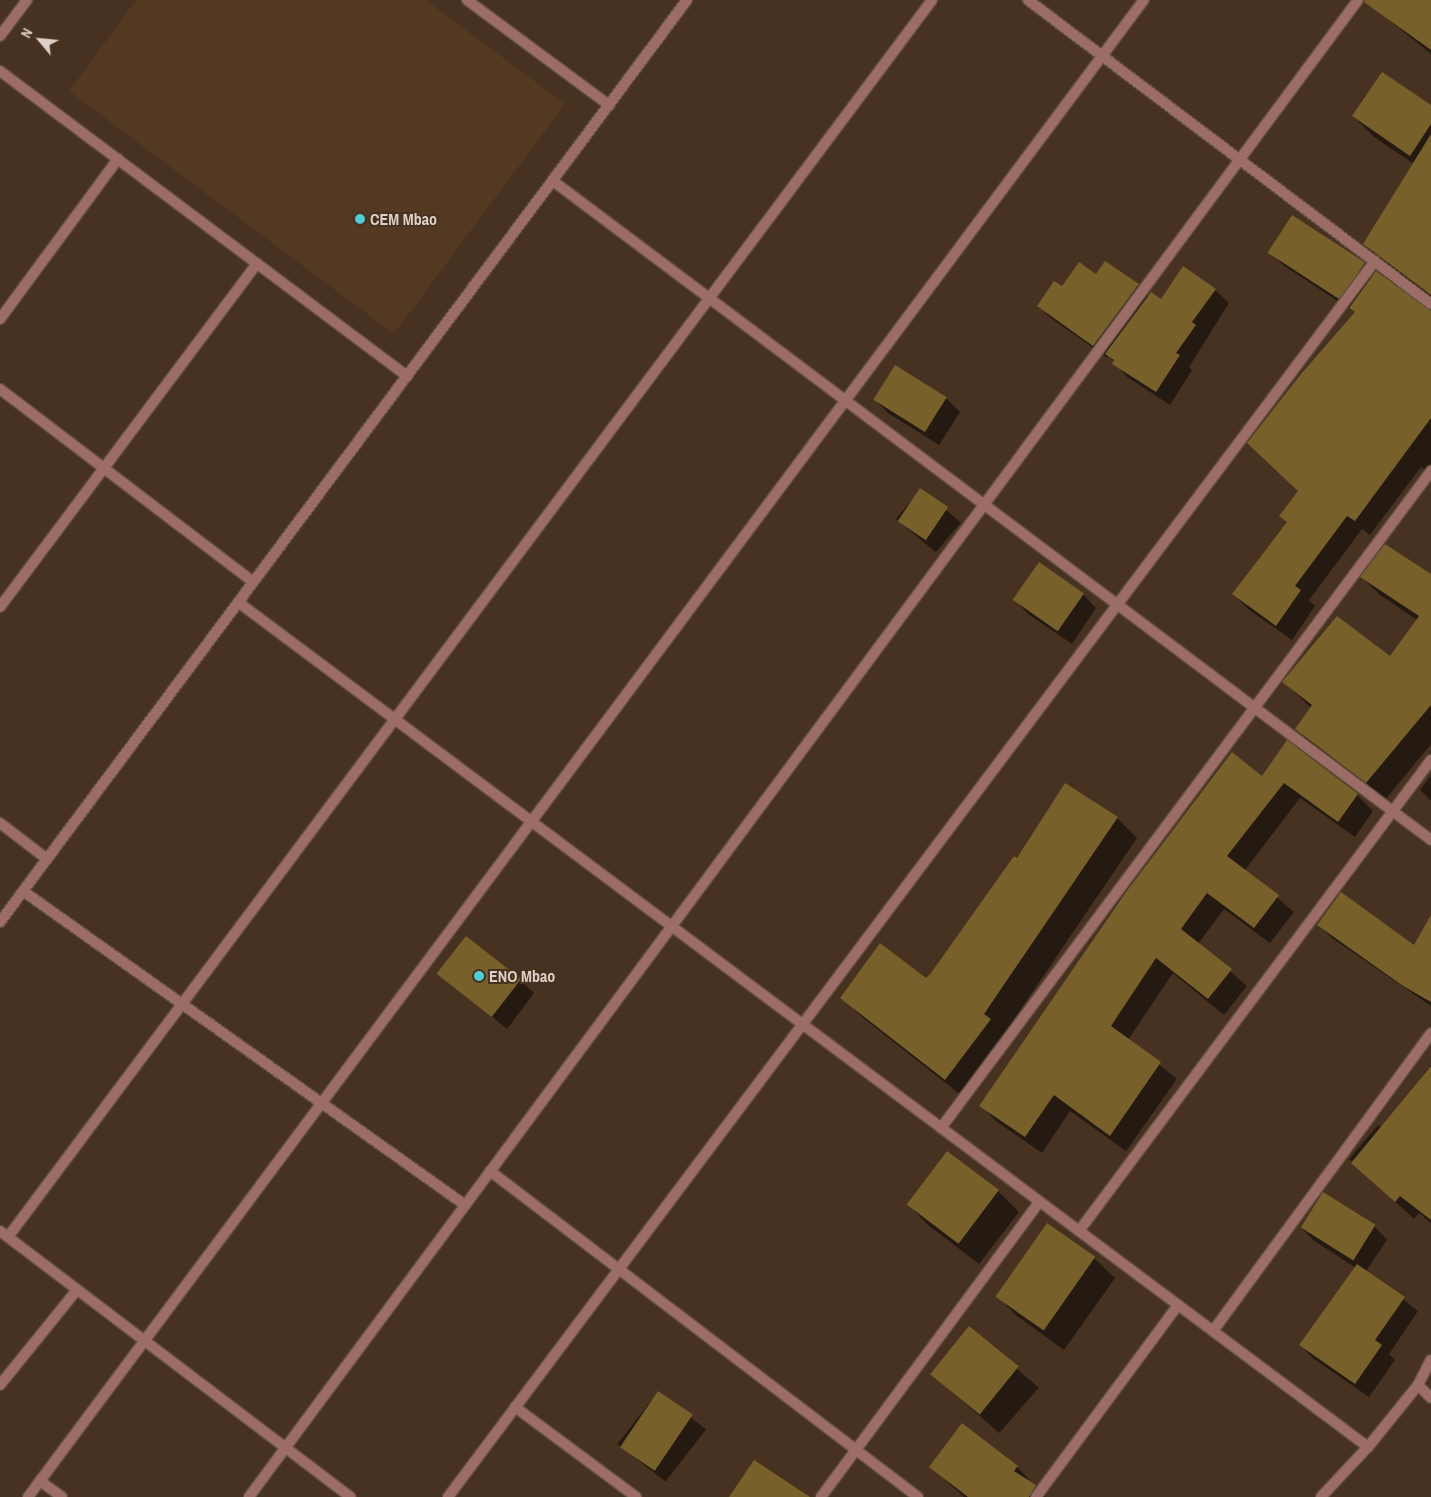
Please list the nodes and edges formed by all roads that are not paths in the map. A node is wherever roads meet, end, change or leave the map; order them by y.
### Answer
1 (27, 0) edge
2 (467, 0) edge
3 (687, 0) edge
4 (932, 0) edge
5 (1028, 0) edge
6 (1144, 0) edge
7 (1358, 0) edge
8 (0, 36) edge
9 (1102, 56) junction
10 (0, 70) edge
11 (609, 106) junction
12 (118, 159) junction
13 (1240, 160) junction
14 (552, 181) junction
15 (1375, 262) junction
16 (257, 263) junction
17 (709, 299) junction
18 (1431, 304) edge
19 (0, 320) edge
20 (407, 376) junction
21 (0, 389) edge
22 (845, 401) junction
23 (104, 468) junction
24 (1431, 471) edge
25 (984, 505) junction
26 (253, 582) junction
27 (238, 602) junction
28 (1117, 605) junction
29 (0, 607) edge
30 (1255, 708) junction
31 (395, 719) junction
32 (1431, 760) edge
33 (1392, 812) junction
34 (531, 821) junction
35 (0, 823) edge
36 (1431, 840) edge
37 (47, 859) junction
38 (23, 891) junction
39 (0, 922) edge
40 (672, 927) junction
41 (182, 1004) junction
42 (803, 1024) junction
43 (1431, 1033) edge
44 (322, 1103) junction
45 (941, 1128) junction
46 (490, 1171) junction
47 (1039, 1202) junction
48 (466, 1205) junction
49 (1079, 1231) junction
50 (4, 1234) edge
51 (619, 1269) junction
52 (77, 1290) junction
53 (1178, 1305) junction
54 (1213, 1332) junction
55 (144, 1341) junction
56 (1431, 1360) edge
57 (0, 1385) edge
58 (1418, 1385) junction
59 (1431, 1398) edge
60 (515, 1407) junction
61 (1368, 1447) junction
62 (286, 1448) junction
63 (856, 1450) junction
64 (40, 1481) junction
65 (28, 1497) edge
66 (62, 1497) edge
67 (249, 1497) edge
68 (351, 1497) edge
69 (448, 1497) edge
70 (636, 1497) edge
71 (822, 1497) edge
72 (918, 1497) edge
73 (1036, 1497) edge
74 (1322, 1497) edge

1 - 8 street
2 - 11 street
3 - 11 street
4 - 17 street
5 - 9 street
6 - 9 street
7 - 13 street
9 - 13 street
9 - 22 street
10 - 12 street
11 - 14 street
12 - 16 street
12 - 19 street
13 - 15 street
13 - 25 street
14 - 17 street
14 - 20 street
15 - 18 street
15 - 28 street
16 - 20 street
16 - 23 street
17 - 22 street
17 - 31 street
20 - 26 street
21 - 23 street
22 - 25 street
22 - 34 street
23 - 26 street
23 - 29 street
24 - 30 street
25 - 28 street
25 - 40 street
26 - 27 street
27 - 31 street
27 - 37 street
28 - 30 street
28 - 42 street
30 - 33 street
30 - 45 street
31 - 34 street
31 - 41 street
32 - 33 street
33 - 36 street
33 - 49 street
34 - 40 street
34 - 44 street
35 - 37 street
37 - 38 street
38 - 39 street
38 - 41 street
40 - 42 street
40 - 46 street
41 - 44 street
41 - 50 street
42 - 45 street
42 - 51 street
43 - 54 street
44 - 48 street
44 - 55 street
45 - 47 street
46 - 48 street
46 - 51 street
47 - 49 street
47 - 63 street
48 - 62 street
49 - 53 street
50 - 52 street
51 - 60 street
51 - 63 street
52 - 55 street
52 - 57 street
53 - 54 street
53 - 73 street
54 - 61 street
55 - 62 street
55 - 64 street
56 - 58 street
58 - 59 street
58 - 61 street
60 - 69 street
60 - 70 street
61 - 74 street
62 - 67 street
62 - 68 street
63 - 71 street
63 - 72 street
64 - 65 street
64 - 66 street

